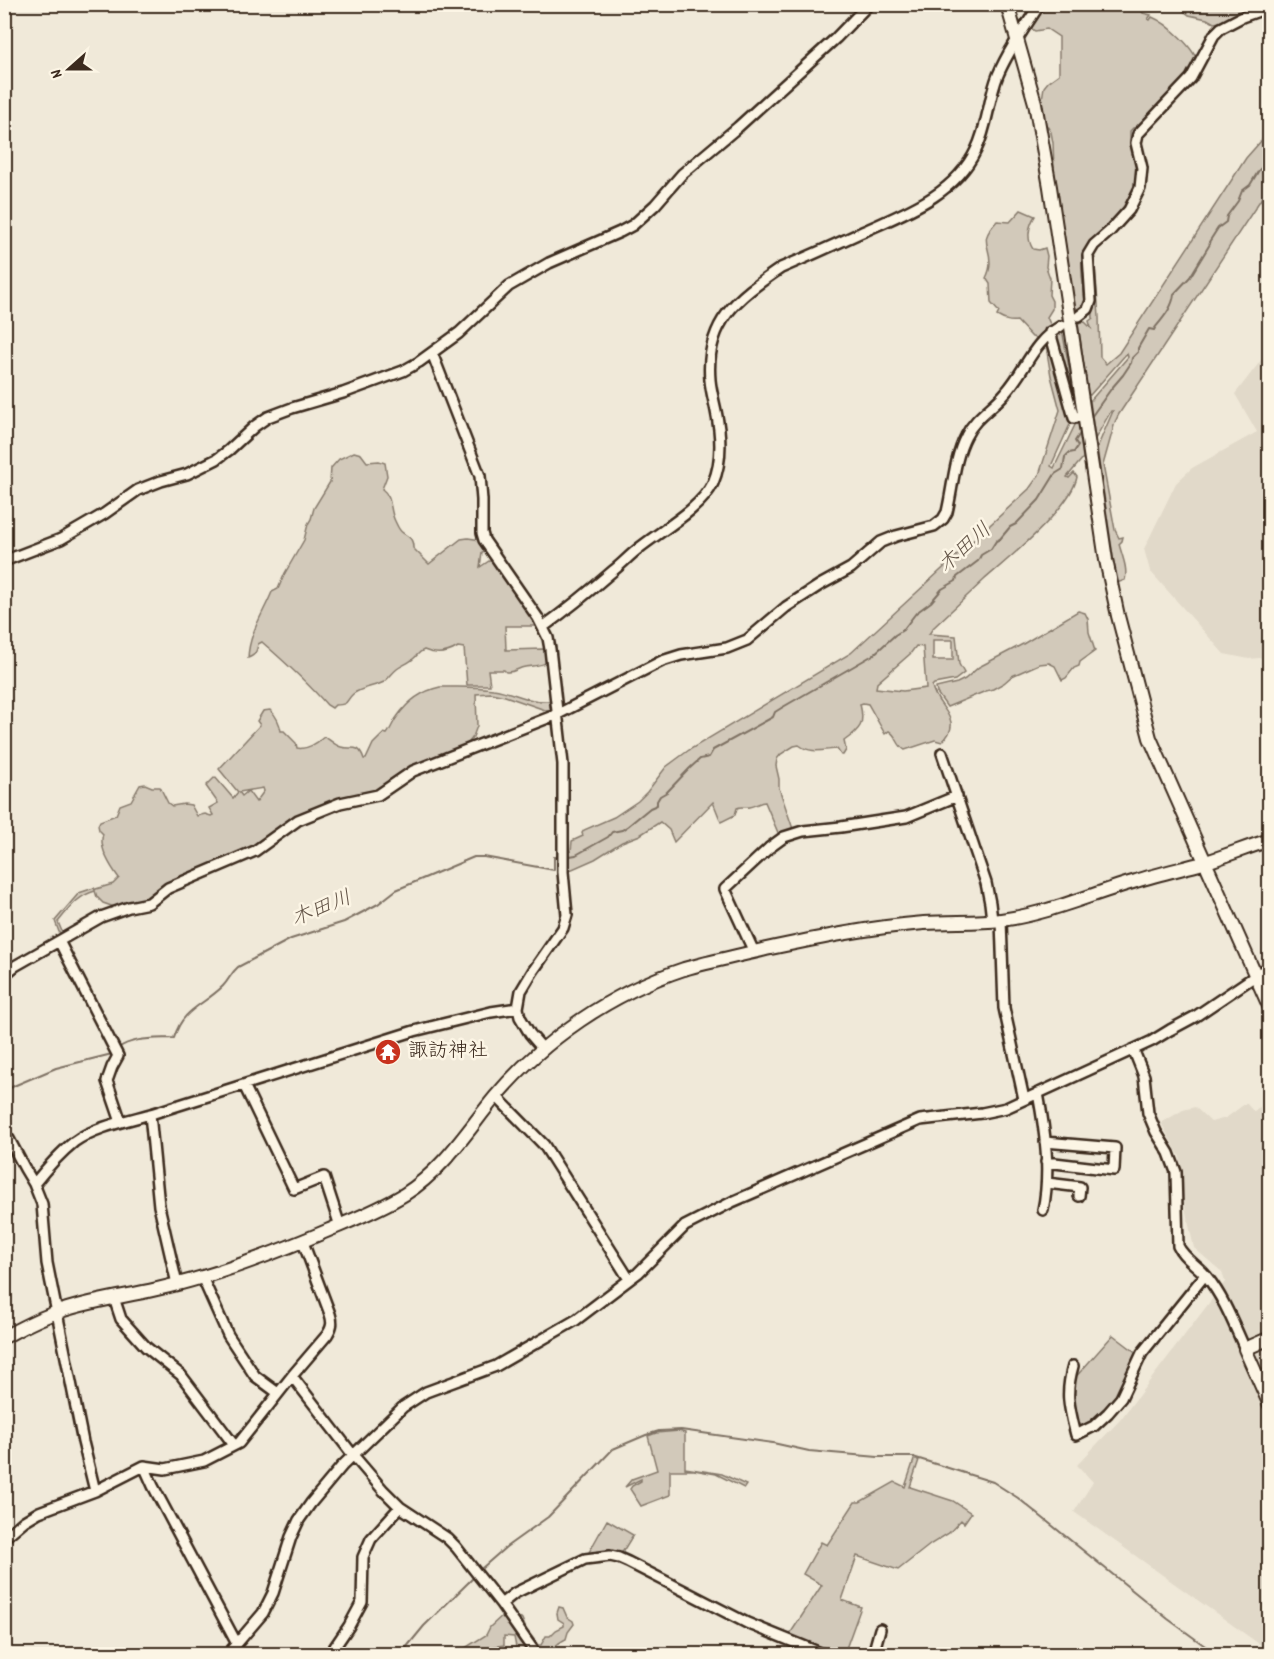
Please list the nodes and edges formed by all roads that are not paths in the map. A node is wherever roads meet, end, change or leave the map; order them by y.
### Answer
1 (869, 4) edge
2 (1007, 4) edge
3 (1040, 4) edge
4 (1269, 7) edge
5 (1018, 39) junction
6 (1079, 316) dead end
7 (1061, 326) dead end
8 (1050, 333) junction
9 (432, 353) junction
10 (1084, 415) junction
11 (4, 561) edge
12 (543, 627) junction
13 (558, 714) junction
14 (942, 753) dead end
15 (957, 796) junction
16 (1269, 840) edge
17 (1204, 862) junction
18 (996, 920) junction
19 (59, 941) junction
20 (754, 952) junction
21 (1269, 966) edge
22 (4, 975) edge
23 (1255, 975) junction
24 (518, 1008) junction
25 (1269, 1008) edge
26 (543, 1049) junction
27 (1134, 1051) junction
28 (244, 1085) junction
29 (1038, 1093) junction
30 (496, 1096) junction
31 (1024, 1099) junction
32 (150, 1114) junction
33 (121, 1122) junction
34 (4, 1135) edge
35 (1045, 1142) junction
36 (1046, 1162) junction
37 (1047, 1183) junction
38 (34, 1184) junction
39 (1079, 1196) dead end
40 (1044, 1210) dead end
41 (340, 1226) junction
42 (303, 1242) junction
43 (1205, 1275) junction
44 (202, 1277) junction
45 (629, 1279) junction
46 (177, 1284) junction
47 (114, 1298) junction
48 (58, 1311) junction
49 (4, 1337) edge
50 (1269, 1338) edge
51 (1245, 1349) junction
52 (1073, 1366) dead end
53 (292, 1376) junction
54 (278, 1393) junction
55 (1269, 1405) edge
56 (234, 1445) junction
57 (353, 1455) junction
58 (144, 1466) junction
59 (95, 1491) junction
60 (400, 1506) junction
61 (4, 1538) edge
62 (501, 1604) junction
63 (880, 1629) dead end
64 (237, 1644) junction
65 (228, 1654) edge
66 (330, 1654) edge
67 (536, 1654) edge
68 (823, 1654) edge
69 (873, 1654) edge

1 - 9 street
2 - 5 street
3 - 5 street
4 - 6 street
5 - 10 street
5 - 12 street
7 - 8 street
8 - 10 street
8 - 13 street
9 - 11 street
9 - 12 street
10 - 17 street
12 - 13 street
13 - 19 street
13 - 24 street
14 - 15 street
15 - 18 street
15 - 20 street
16 - 17 street
17 - 18 street
17 - 23 street
18 - 20 street
18 - 31 street
19 - 22 street
19 - 33 street
20 - 26 street
21 - 23 street
23 - 25 street
23 - 27 street
24 - 26 street
24 - 28 street
26 - 30 street
27 - 29 street
27 - 43 street
28 - 32 street
28 - 41 street
29 - 31 street
29 - 35 street
30 - 41 street
30 - 45 street
31 - 45 street
32 - 33 street
32 - 46 street
33 - 38 street
34 - 38 street
35 - 36 street
35 - 36 street
36 - 37 street
37 - 39 street
37 - 40 street
38 - 48 street
41 - 42 street
42 - 44 street
42 - 53 street
43 - 51 street
43 - 52 street
44 - 46 street
44 - 54 street
45 - 57 street
46 - 47 street
47 - 48 street
47 - 56 street
48 - 49 street
48 - 59 street
50 - 51 street
51 - 55 street
53 - 54 street
53 - 57 street
54 - 56 street
56 - 58 street
57 - 60 street
57 - 64 street
58 - 59 street
58 - 64 street
59 - 61 street
60 - 62 street
60 - 66 street
62 - 67 street
62 - 68 street
63 - 69 street
64 - 65 street

